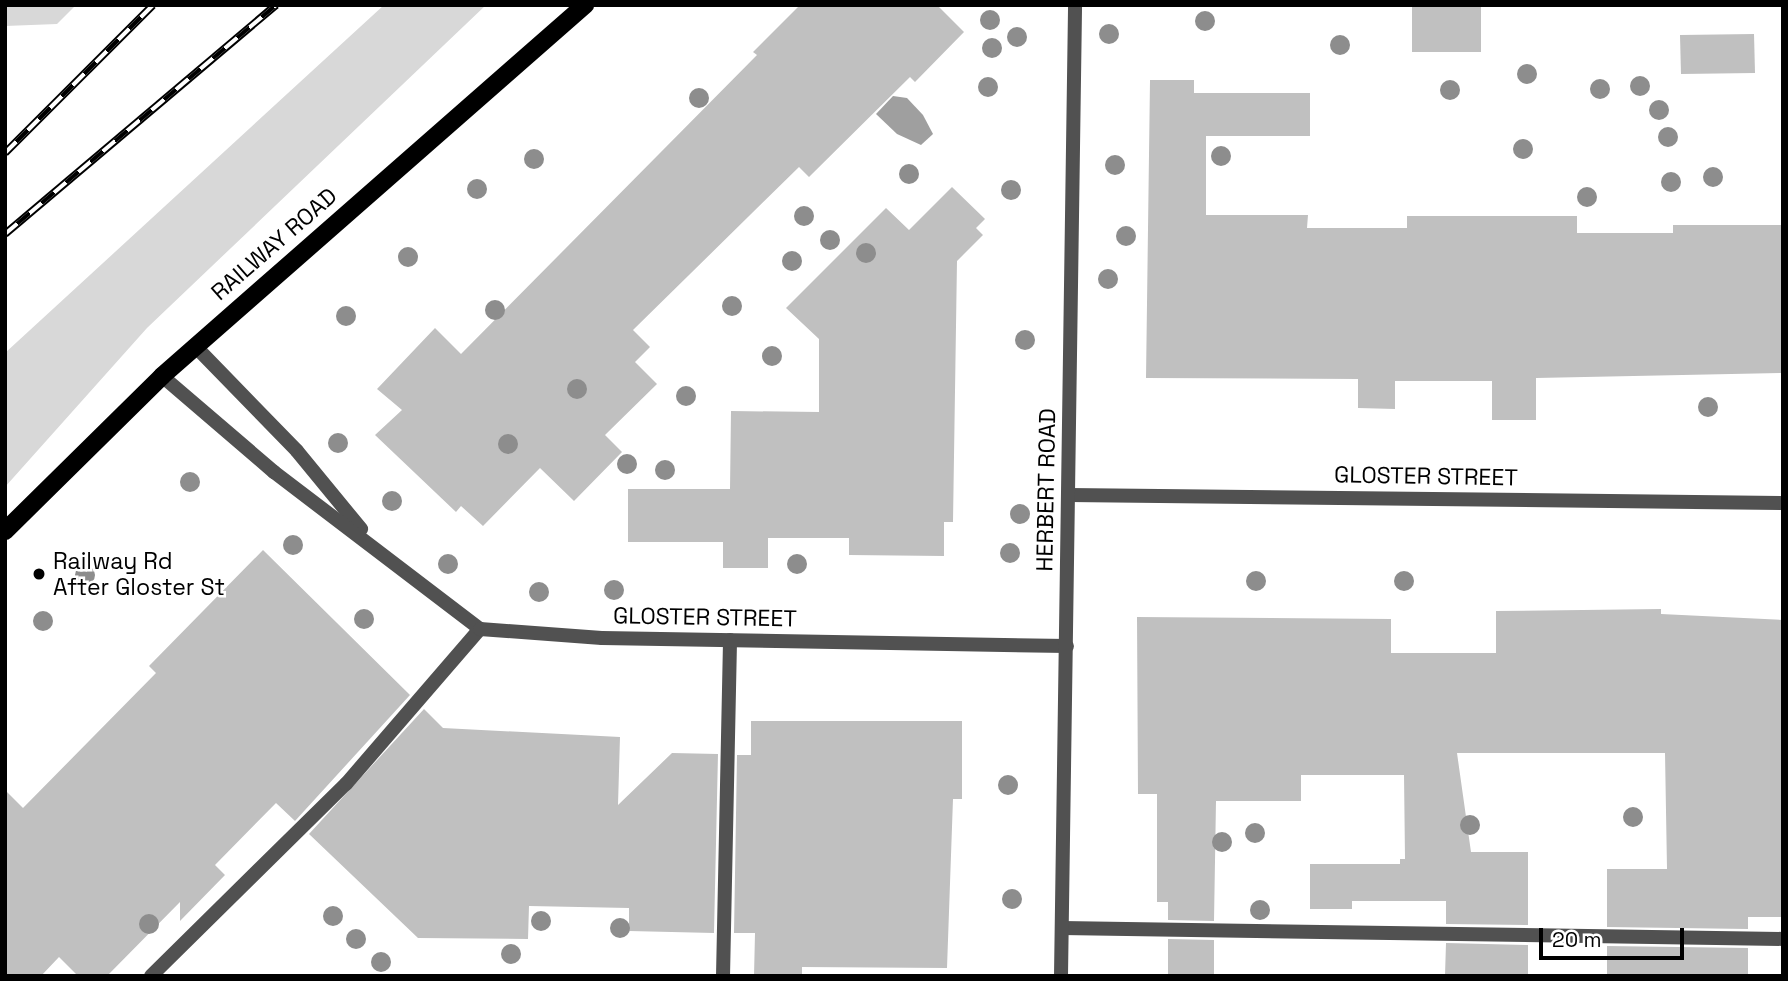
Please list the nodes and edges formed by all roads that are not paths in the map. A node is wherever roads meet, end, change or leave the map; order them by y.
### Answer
1 (585, 5) edge
2 (1075, 5) edge
3 (195, 346) junction
4 (162, 376) junction
5 (1069, 495) junction
6 (1783, 503) edge
7 (5, 531) edge
8 (372, 544) junction
9 (480, 629) junction
10 (730, 640) junction
11 (1067, 646) junction
12 (1062, 928) junction
13 (1783, 939) edge
14 (151, 976) edge
15 (723, 976) edge
16 (1061, 976) edge

1 - 3 main road, RAILWAY ROAD
2 - 5 street, HERBERT ROAD
3 - 4 main road, RAILWAY ROAD
3 - 8 street
4 - 7 main road, RAILWAY ROAD
4 - 8 street
5 - 6 street, GLOSTER STREET
5 - 11 street, HERBERT ROAD
8 - 9 street
9 - 10 street, GLOSTER STREET
9 - 14 street
10 - 11 street, GLOSTER STREET
10 - 15 street
11 - 12 street, HERBERT ROAD
12 - 13 street
12 - 16 street, HERBERT ROAD

